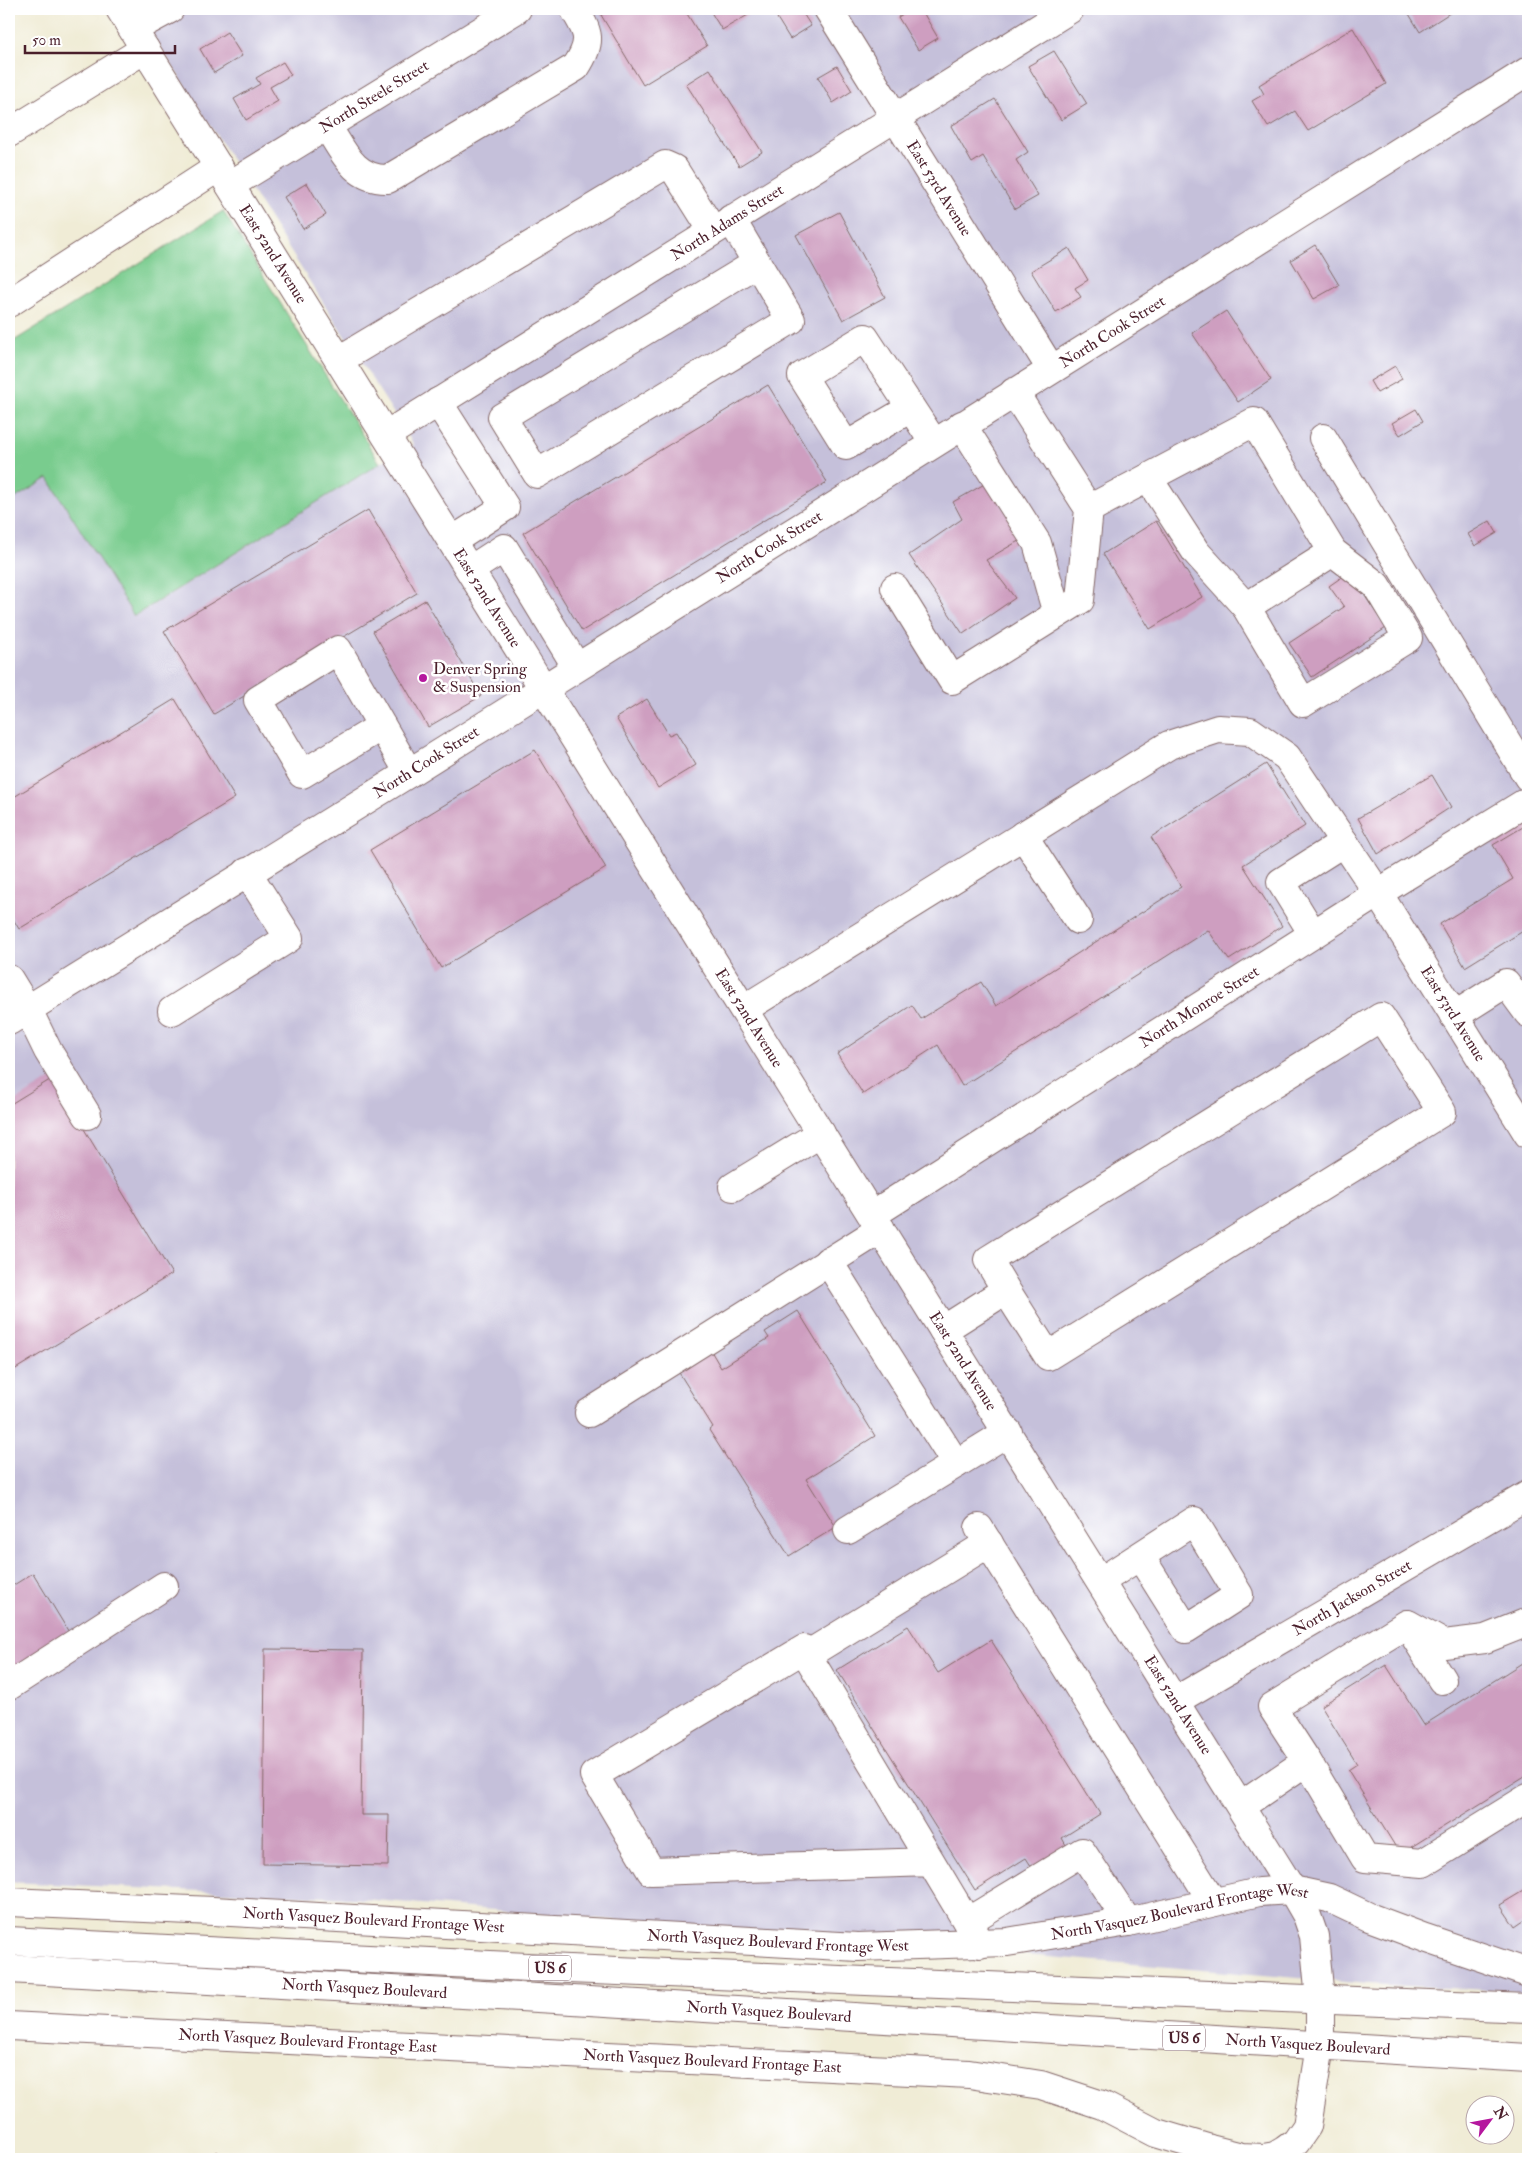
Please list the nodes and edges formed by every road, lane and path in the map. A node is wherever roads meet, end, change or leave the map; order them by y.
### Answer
1 (170, 9) edge
2 (517, 9) edge
3 (574, 9) edge
4 (828, 9) edge
5 (1070, 9) edge
6 (133, 29) edge
7 (1528, 71) edge
8 (895, 117) junction
9 (327, 126) junction
10 (9, 133) edge
11 (225, 176) junction
12 (722, 225) junction
13 (758, 263) junction
14 (9, 303) edge
15 (339, 360) junction
16 (1051, 369) junction
17 (1014, 392) junction
18 (438, 402) junction
19 (911, 408) dead end
20 (962, 425) junction
21 (386, 435) junction
22 (1322, 438) dead end
23 (934, 442) junction
24 (1148, 478) junction
25 (1089, 509) junction
26 (452, 541) junction
27 (1333, 552) junction
28 (470, 570) junction
29 (895, 588) dead end
30 (1246, 607) junction
31 (1057, 614) junction
32 (576, 666) junction
33 (543, 687) junction
34 (382, 726) junction
35 (409, 773) junction
36 (1528, 777) edge
37 (1528, 801) edge
38 (1023, 835) junction
39 (1344, 842) junction
40 (247, 872) junction
41 (1378, 893) junction
42 (1078, 920) dead end
43 (1314, 934) junction
44 (9, 979) edge
45 (1524, 998) edge
46 (744, 1009) junction
47 (172, 1010) dead end
48 (18, 1015) edge
49 (1454, 1016) junction
50 (87, 1115) dead end
51 (821, 1133) junction
52 (1528, 1134) edge
53 (733, 1187) dead end
54 (876, 1222) junction
55 (828, 1261) junction
56 (1006, 1290) junction
57 (943, 1330) junction
58 (589, 1413) dead end
59 (1008, 1432) junction
60 (956, 1464) junction
61 (1528, 1495) edge
62 (848, 1530) dead end
63 (1140, 1556) dead end
64 (1101, 1581) junction
65 (164, 1586) dead end
66 (1528, 1622) edge
67 (1407, 1624) junction
68 (807, 1655) junction
69 (1442, 1680) dead end
70 (9, 1686) edge
71 (1175, 1701) junction
72 (1307, 1761) junction
73 (1528, 1798) edge
74 (1241, 1806) junction
75 (932, 1862) junction
76 (1292, 1890) junction
77 (9, 1902) edge
78 (1213, 1902) junction
79 (1128, 1922) junction
80 (974, 1933) junction
81 (9, 1941) edge
82 (1526, 1966) edge
83 (9, 1969) edge
84 (1320, 2000) junction
85 (1528, 2008) edge
86 (9, 2026) edge
87 (1320, 2046) junction
88 (1528, 2058) edge

1 - 6 main road
2 - 9 main road, North Steele Street
3 - 9 main road
4 - 8 main road, East 53rd Avenue
5 - 8 main road, North Adams Street
6 - 10 main road
6 - 11 main road, East 52nd Avenue
7 - 16 main road, North Cook Street
8 - 12 main road, North Adams Street
8 - 16 main road, East 53rd Avenue
9 - 11 main road, North Steele Street
11 - 14 main road, North Steele Street
11 - 15 main road, East 52nd Avenue
12 - 13 main road
12 - 15 main road
12 - 18 main road, North Adams Street
13 - 13 main road
15 - 21 main road, East 52nd Avenue
16 - 17 main road, North Cook Street
17 - 20 main road, North Cook Street
17 - 25 main road
18 - 21 main road, North Adams Street
18 - 26 main road
19 - 23 main road
20 - 23 main road, North Cook Street
20 - 31 main road
21 - 26 main road, East 52nd Avenue
22 - 36 main road
23 - 32 main road, North Cook Street
24 - 25 main road
24 - 27 main road
24 - 30 main road
25 - 31 main road
26 - 28 main road, East 52nd Avenue
27 - 30 main road
27 - 30 main road
28 - 32 main road
28 - 33 main road, East 52nd Avenue
29 - 31 main road
32 - 33 main road, North Cook Street
33 - 35 main road, North Cook Street
33 - 46 main road, East 52nd Avenue
34 - 34 main road
34 - 35 main road
35 - 40 main road, North Cook Street
37 - 41 main road, North Monroe Street
38 - 39 main road, East 53rd Avenue
38 - 42 main road
38 - 46 main road, East 53rd Avenue
39 - 41 main road, East 53rd Avenue
39 - 43 main road
40 - 47 main road
40 - 48 main road, North Cook Street
41 - 43 main road, North Monroe Street
41 - 49 main road, East 53rd Avenue
43 - 54 main road, North Monroe Street
44 - 48 main road
45 - 49 main road
46 - 51 main road, East 52nd Avenue
48 - 50 main road
49 - 52 main road, East 53rd Avenue
51 - 53 main road
51 - 54 main road, East 52nd Avenue
54 - 55 main road, North Monroe Street
54 - 57 main road, East 52nd Avenue
55 - 58 main road, North Monroe Street
55 - 60 main road
56 - 56 main road
56 - 57 main road
57 - 59 main road, East 52nd Avenue
59 - 60 main road
59 - 64 main road, East 52nd Avenue
60 - 62 main road
61 - 71 main road, North Jackson Street
63 - 64 main road
64 - 71 main road, East 52nd Avenue
65 - 70 main road
66 - 67 main road
67 - 69 main road
67 - 72 main road
68 - 75 main road
68 - 75 main road
68 - 78 main road
71 - 74 main road, East 52nd Avenue
72 - 73 main road
72 - 74 main road
74 - 76 main road, East 52nd Avenue
75 - 80 main road
76 - 78 main road, North Vasquez Boulevard Frontage West
76 - 82 main road, North Vasquez Boulevard Frontage West
76 - 84 main road, East 52nd Avenue
77 - 80 main road, North Vasquez Boulevard Frontage West
78 - 79 main road, North Vasquez Boulevard Frontage West
79 - 80 main road, North Vasquez Boulevard Frontage West
79 - 80 main road
81 - 84 main road, North Vasquez Boulevard / US 6
83 - 87 main road, North Vasquez Boulevard / US 6
84 - 85 main road, North Vasquez Boulevard / US 6
84 - 87 main road, East 52nd Avenue
86 - 87 main road, North Vasquez Boulevard Frontage East
87 - 88 main road, North Vasquez Boulevard / US 6

